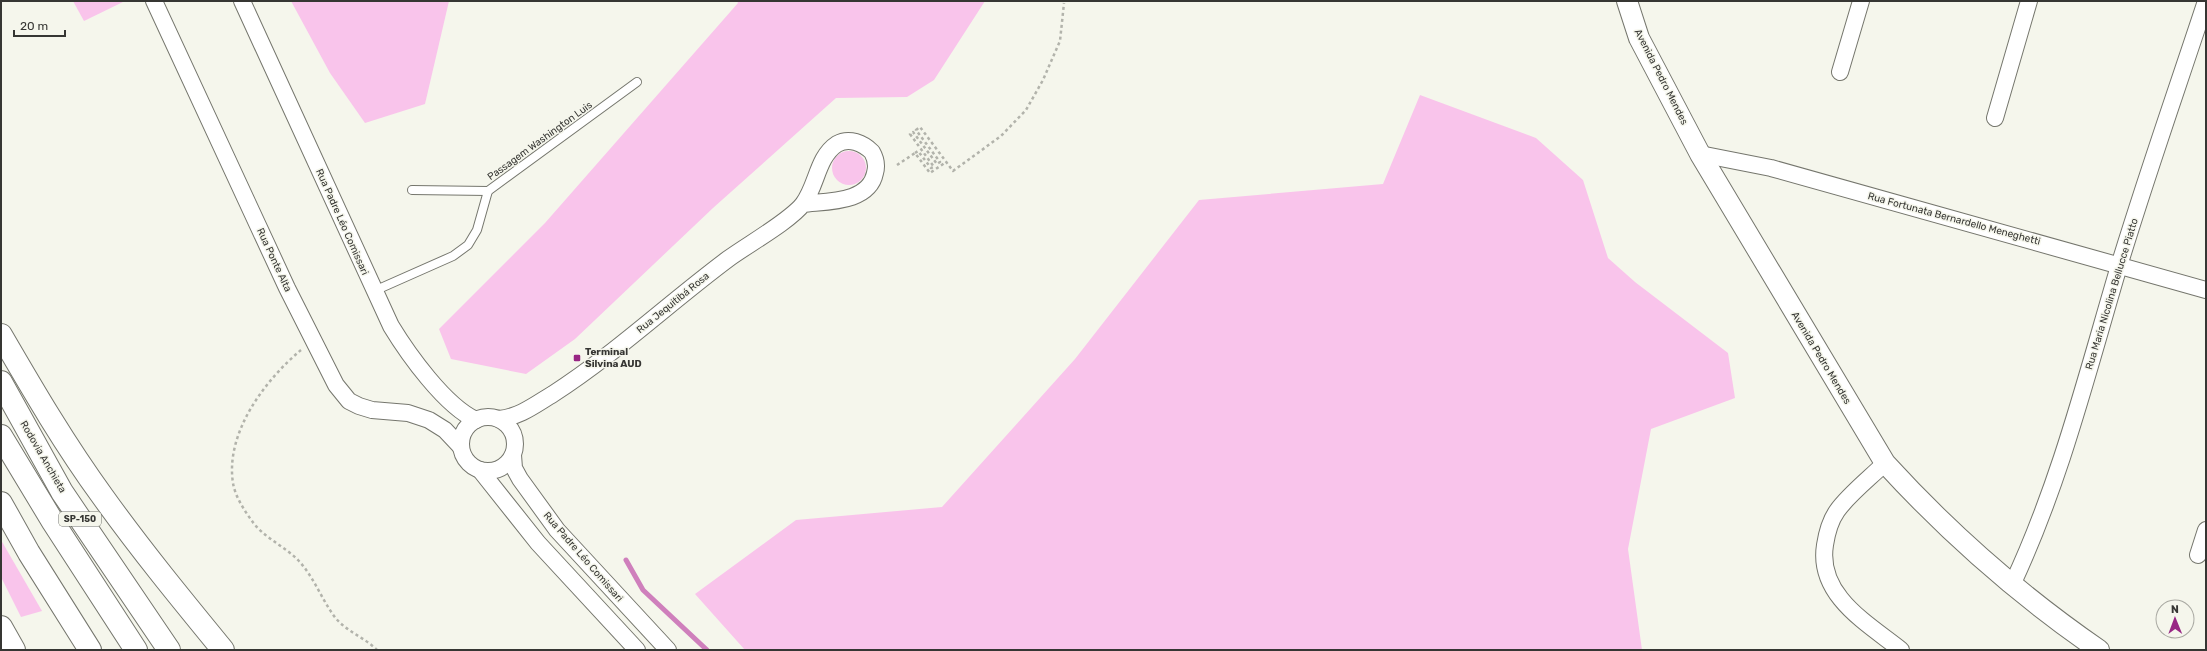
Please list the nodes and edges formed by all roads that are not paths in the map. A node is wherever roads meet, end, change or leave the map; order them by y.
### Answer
1 (154, 1) edge
2 (242, 1) edge
3 (1627, 1) edge
4 (1861, 1) edge
5 (2029, 1) edge
6 (2206, 1) edge
7 (1840, 72) dead end
8 (637, 82) dead end
9 (1995, 118) dead end
10 (1700, 154) junction
11 (412, 190) dead end
12 (488, 191) junction
13 (803, 204) junction
14 (2119, 264) junction
15 (2206, 290) edge
16 (374, 292) junction
17 (1, 335) edge
18 (1, 382) edge
19 (521, 414) junction
20 (499, 419) junction
21 (476, 420) junction
22 (513, 432) junction
23 (1, 436) edge
24 (461, 447) junction
25 (513, 455) junction
26 (1885, 463) junction
27 (480, 470) junction
28 (1, 503) edge
29 (2206, 530) edge
30 (2198, 555) dead end
31 (2012, 585) junction
32 (1, 627) edge
33 (14, 650) edge
34 (90, 650) edge
35 (136, 650) edge
36 (169, 650) edge
37 (223, 650) edge
38 (637, 650) edge
39 (668, 650) edge
40 (1901, 650) edge
41 (2099, 650) edge

1 - 24 street, Rua Ponte Alta
2 - 16 street, Rua Padre Léo Comissari
3 - 10 street, Avenida Pedro Mendes
4 - 7 street
5 - 9 street
6 - 14 street, Rua Maria Nicolina Bellucce Piatto
8 - 12 lane, Passagem Washington Luis
10 - 14 street, Rua Fortunata Bernardello Meneghetti
10 - 26 street, Avenida Pedro Mendes
11 - 12 lane
12 - 16 lane, Passagem Washington Luis
13 - 13 street, Rua Jequitibá Rosa
13 - 19 street, Rua Jequitibá Rosa
14 - 15 street, Rua Fortunata Bernardello Meneghetti
14 - 31 street, Rua Maria Nicolina Bellucce Piatto
16 - 21 street, Rua Padre Léo Comissari
17 - 37 highway
18 - 36 highway, Rodovia Anchieta / SP-150
19 - 20 street, Rua Jequitibá Rosa
19 - 22 street
20 - 21 street
20 - 22 street
21 - 24 street
22 - 25 street
23 - 35 highway, SP-150
24 - 27 street
25 - 27 street
25 - 39 street, Rua Padre Léo Comissari
26 - 31 street, Avenida Pedro Mendes
26 - 40 street
27 - 38 street
28 - 34 highway
29 - 30 street
31 - 41 street, Avenida Pedro Mendes
32 - 33 highway

